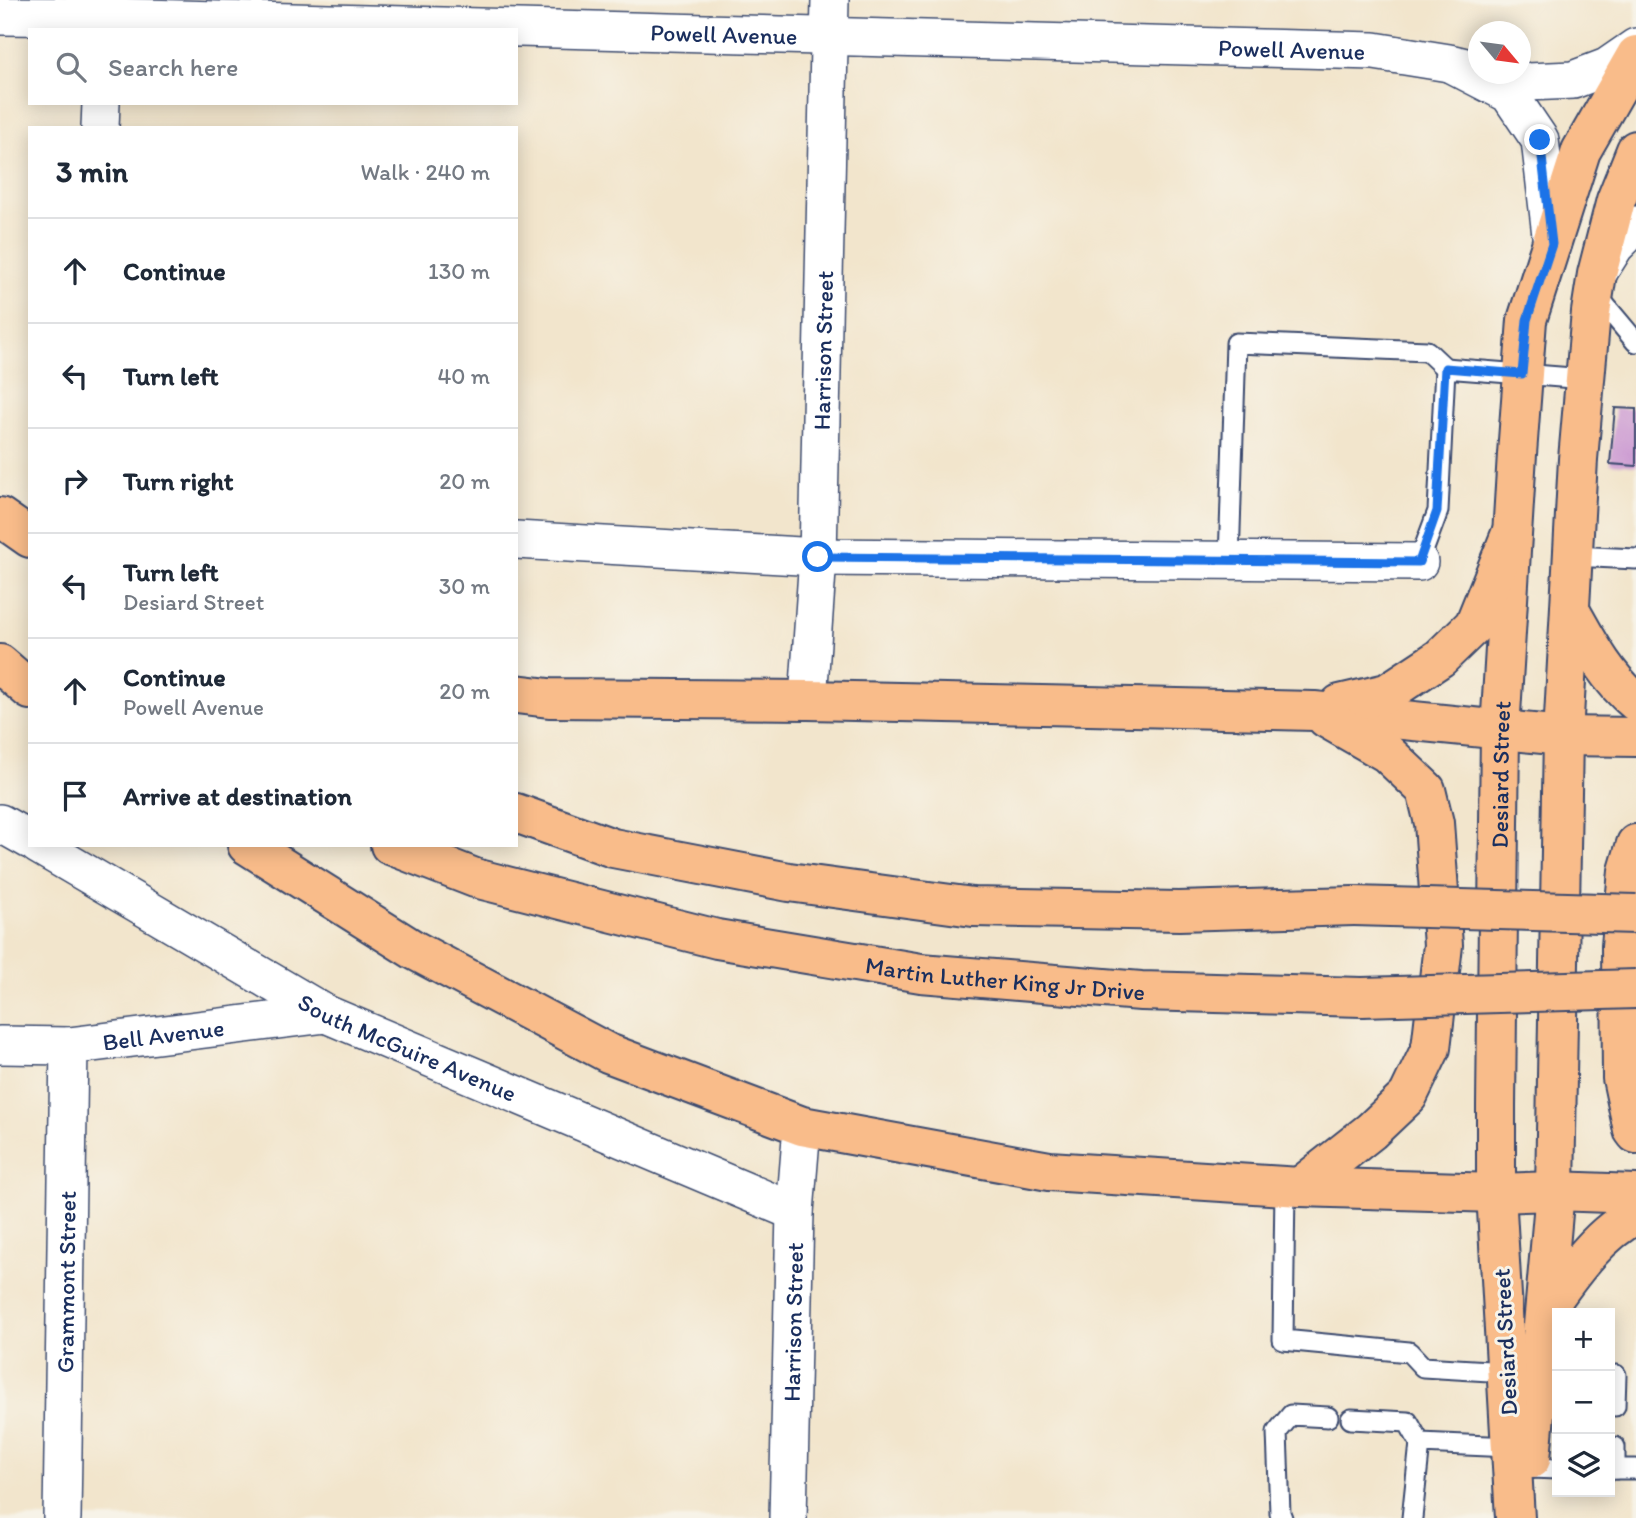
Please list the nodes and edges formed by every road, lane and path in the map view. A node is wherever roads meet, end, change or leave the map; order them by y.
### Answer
1 (830, 0) edge
2 (0, 16) edge
3 (107, 16) edge
4 (501, 28) edge
5 (518, 29) edge
6 (829, 38) junction
7 (1636, 47) edge
8 (1636, 55) edge
9 (1464, 66) edge
10 (1531, 82) edge
11 (101, 105) edge
12 (100, 126) edge
13 (1636, 150) edge
14 (1636, 225) edge
15 (1552, 244) junction
16 (1596, 283) junction
17 (1636, 342) edge
18 (1445, 368) junction
19 (1522, 374) junction
20 (1585, 379) junction
21 (0, 517) edge
22 (1512, 531) junction
23 (28, 537) edge
24 (518, 540) edge
25 (1573, 556) junction
26 (818, 557) junction
27 (1636, 559) edge
28 (1229, 561) junction
29 (1419, 562) joint
30 (1570, 610) junction
31 (0, 639) edge
32 (28, 656) edge
33 (0, 664) edge
34 (28, 688) edge
35 (518, 694) edge
36 (808, 699) junction
37 (1636, 702) edge
38 (1314, 711) junction
39 (1500, 730) junction
40 (1563, 736) junction
41 (1636, 737) edge
42 (518, 814) edge
43 (0, 823) edge
44 (28, 839) edge
45 (1636, 844) edge
46 (41, 847) edge
47 (250, 847) edge
48 (395, 847) edge
49 (1636, 914) edge
50 (1636, 989) edge
51 (326, 1014) junction
52 (0, 1045) edge
53 (69, 1046) junction
54 (802, 1126) junction
55 (1636, 1134) edge
56 (1292, 1187) junction
57 (1555, 1191) junction
58 (1496, 1193) junction
59 (1636, 1194) edge
60 (795, 1212) junction
61 (1636, 1215) edge
62 (1545, 1310) junction
63 (1534, 1373) edge
64 (1615, 1375) edge
65 (1636, 1375) edge
66 (1328, 1417) dead end
67 (1351, 1419) dead end
68 (1420, 1443) junction
69 (1533, 1461) edge
70 (1615, 1469) edge
71 (1636, 1469) edge
72 (62, 1518) edge
73 (788, 1518) edge
74 (1282, 1518) edge
75 (1412, 1518) edge
76 (1515, 1518) edge
77 (1525, 1518) edge

1 - 6 street, Harrison Street
2 - 3 street, Powell Avenue
3 - 4 street, Powell Avenue
5 - 6 street, Powell Avenue
6 - 9 street, Powell Avenue
6 - 26 street, Harrison Street
7 - 10 street
8 - 15 main road, Desiard Street
9 - 15 street, Powell Avenue
11 - 12 street
13 - 16 main road, Desiard Street
14 - 16 street
15 - 19 main road, Desiard Street
16 - 17 lane
16 - 20 main road, Desiard Street
18 - 19 lane
18 - 28 lane
18 - 29 lane
19 - 20 lane
19 - 22 main road, Desiard Street
20 - 25 main road, Desiard Street
21 - 23 main road
22 - 38 main road
22 - 39 main road, Desiard Street
24 - 26 street
25 - 27 lane
25 - 30 main road, Desiard Street
26 - 28 street
26 - 36 street, Harrison Street
28 - 29 street
30 - 37 main road
30 - 40 main road, Desiard Street
31 - 32 main road
33 - 34 main road
35 - 36 main road
36 - 38 main road
38 - 39 main road
38 - 56 main road
39 - 40 main road
39 - 58 main road, Desiard Street
40 - 41 main road
40 - 57 main road, Desiard Street
42 - 49 main road, bridge
43 - 44 street
45 - 55 main road
46 - 51 street, South McGuire Avenue
47 - 54 main road
48 - 50 main road, Martin Luther King Jr Drive, bridge
51 - 53 street, Bell Avenue
51 - 60 street, South McGuire Avenue
52 - 53 street, Bell Avenue
53 - 72 street, Grammont Street
54 - 56 main road
54 - 60 street, Harrison Street
56 - 58 main road
56 - 63 lane
57 - 58 main road
57 - 59 main road
57 - 62 main road, Desiard Street
58 - 63 main road, Desiard Street
60 - 73 street, Harrison Street
61 - 62 main road
62 - 63 main road, Desiard Street
63 - 69 main road, Desiard Street
64 - 65 lane
66 - 74 lane
67 - 68 lane
68 - 69 lane
68 - 75 lane
69 - 76 main road, Desiard Street
69 - 77 main road, Desiard Street
70 - 71 lane

